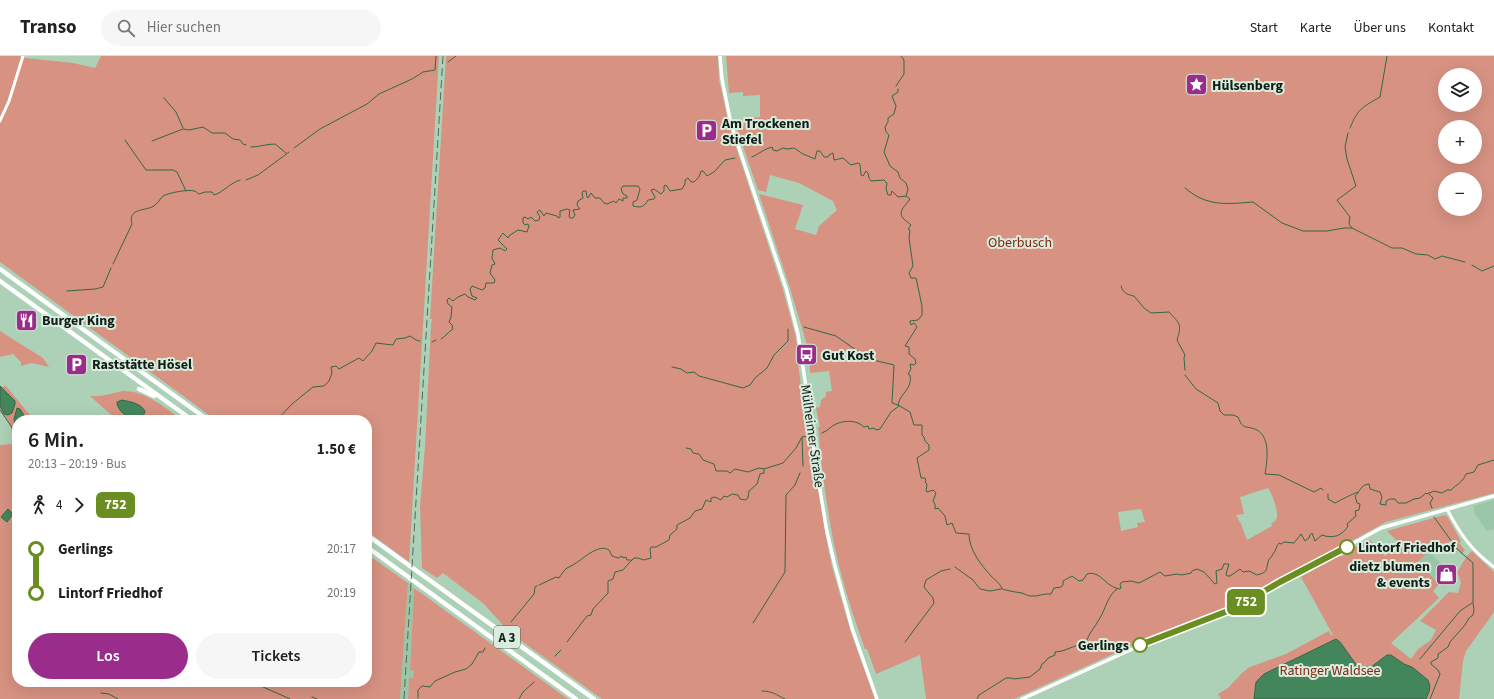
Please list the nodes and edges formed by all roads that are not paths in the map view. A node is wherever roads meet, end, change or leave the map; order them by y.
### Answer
1 (23, 56) edge
2 (720, 56) edge
3 (0, 120) edge
4 (0, 269) edge
5 (0, 281) edge
6 (139, 389) dead end
7 (164, 400) junction
8 (185, 415) edge
9 (201, 415) edge
10 (1494, 496) edge
11 (1447, 509) junction
12 (372, 540) edge
13 (372, 551) edge
14 (1494, 567) edge
15 (576, 699) edge
16 (594, 699) edge
17 (878, 699) edge
18 (1022, 699) edge

1 - 3 street
2 - 17 main road, Mülheimer Straße
4 - 9 highway
5 - 7 highway
6 - 7 highway
7 - 8 highway
10 - 11 main road
11 - 14 street
11 - 18 main road
12 - 16 highway, A 3
13 - 15 highway, A 3

